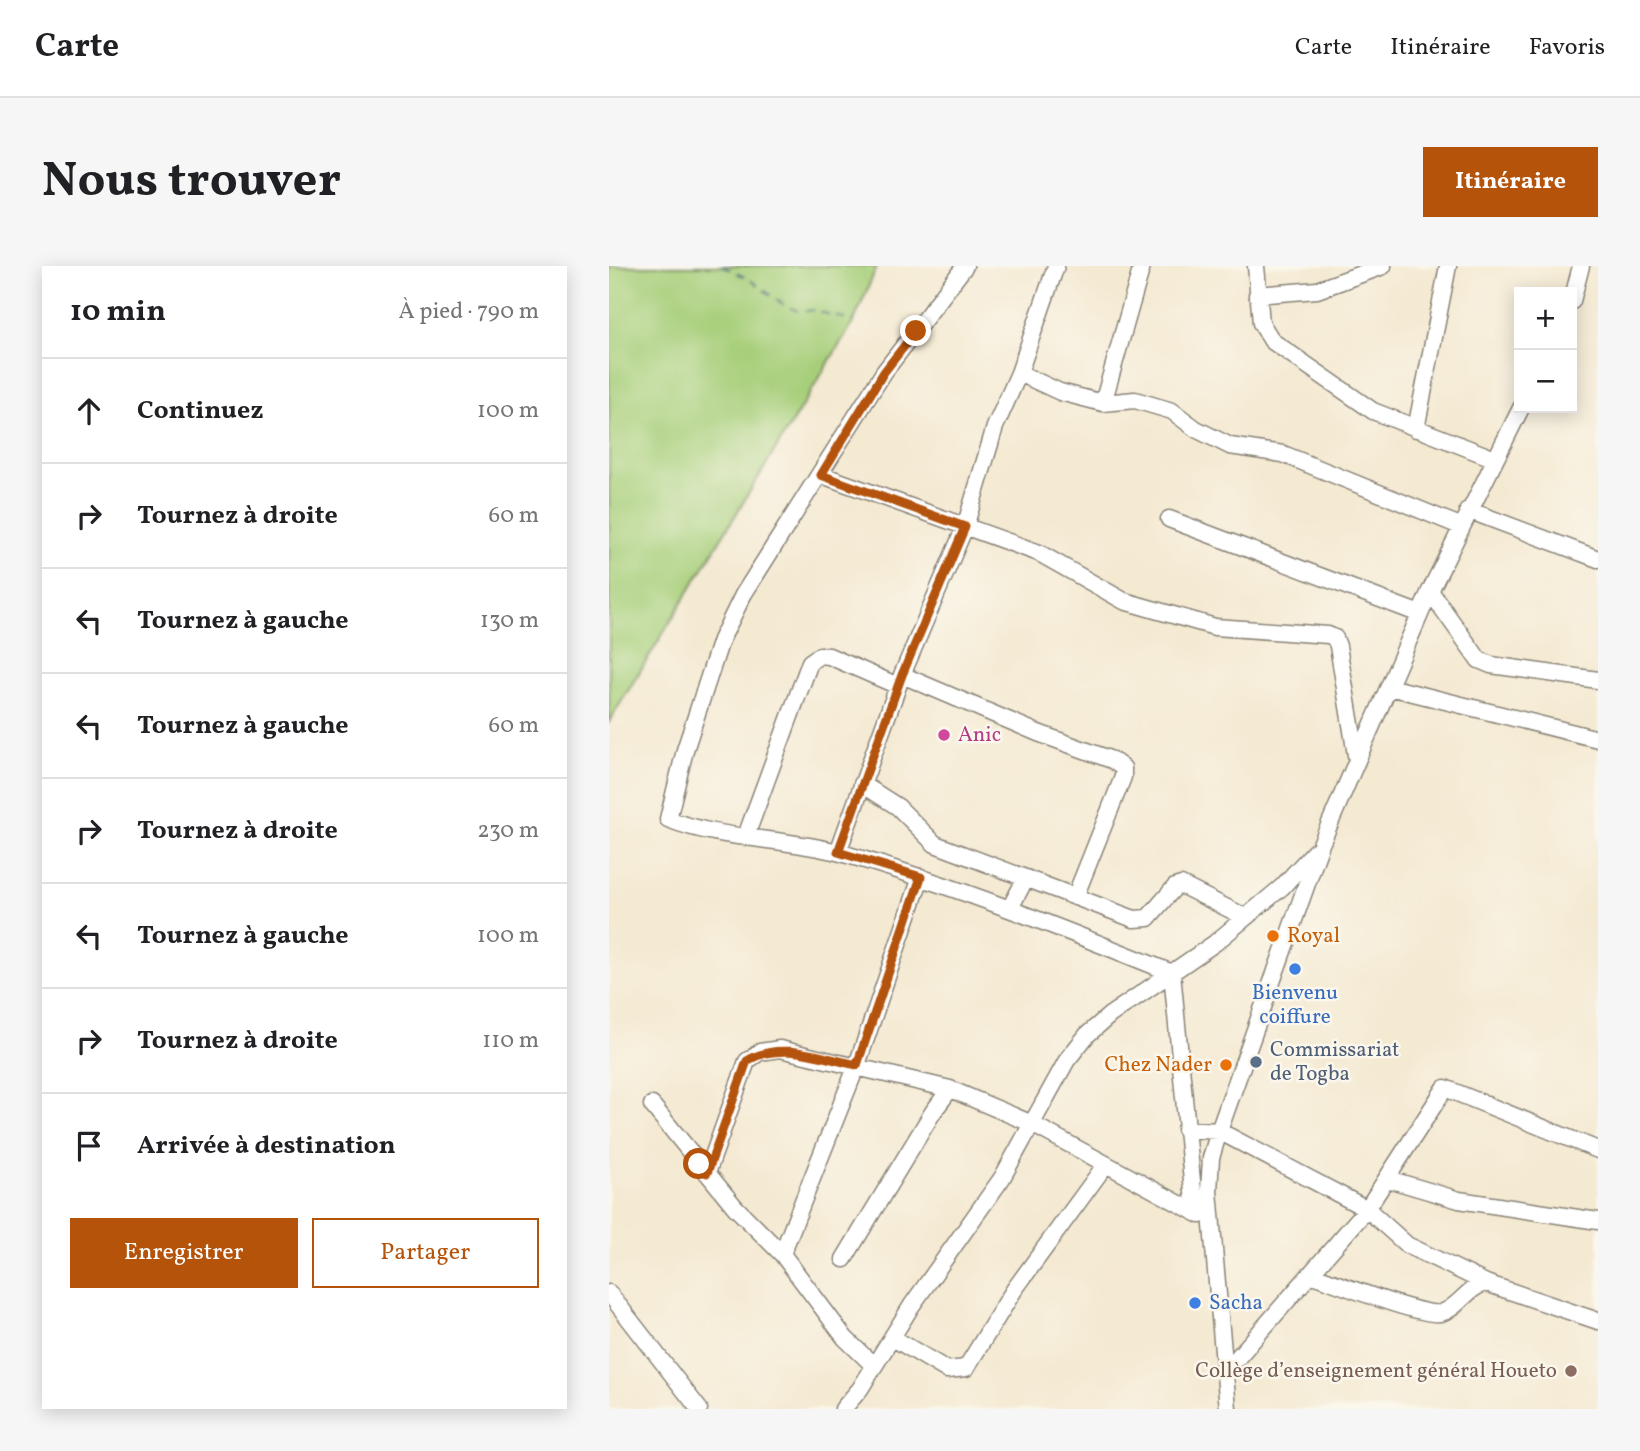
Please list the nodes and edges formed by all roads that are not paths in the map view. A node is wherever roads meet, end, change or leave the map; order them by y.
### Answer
1 (965, 266) edge
2 (1056, 266) edge
3 (1142, 266) edge
4 (1256, 266) edge
5 (1448, 266) edge
6 (1580, 266) edge
7 (1379, 267) edge
8 (1575, 287) edge
9 (1257, 296) junction
10 (1019, 373) junction
11 (1103, 403) junction
12 (1518, 413) edge
13 (1416, 429) junction
14 (1495, 459) junction
15 (821, 475) junction
16 (1468, 510) junction
17 (1168, 519) dead end
18 (1460, 526) junction
19 (965, 527) junction
20 (1598, 559) edge
21 (1430, 591) junction
22 (1420, 614) junction
23 (900, 680) junction
24 (1598, 680) edge
25 (1389, 687) junction
26 (1598, 739) edge
27 (1357, 761) junction
28 (862, 784) junction
29 (746, 836) junction
30 (1321, 844) junction
31 (838, 852) junction
32 (921, 877) junction
33 (1026, 878) junction
34 (1075, 897) junction
35 (1010, 908) junction
36 (1245, 917) junction
37 (1173, 973) junction
38 (857, 1065) junction
39 (950, 1089) junction
40 (652, 1105) dead end
41 (1030, 1124) junction
42 (1185, 1129) junction
43 (1219, 1131) junction
44 (1598, 1150) edge
45 (1107, 1164) junction
46 (707, 1173) junction
47 (1388, 1179) junction
48 (1367, 1209) junction
49 (1195, 1212) junction
50 (1211, 1220) junction
51 (1598, 1221) edge
52 (782, 1254) junction
53 (844, 1259) dead end
54 (1310, 1274) junction
55 (1486, 1283) junction
56 (609, 1293) edge
57 (1598, 1321) edge
58 (894, 1338) junction
59 (874, 1366) junction
60 (1225, 1372) junction
61 (699, 1409) edge
62 (843, 1409) edge
63 (1228, 1409) edge

1 - 15 street
2 - 10 street
3 - 11 street
4 - 9 street
5 - 13 street
6 - 8 street
7 - 9 street
9 - 13 street
10 - 11 street
10 - 19 street
11 - 18 street
12 - 14 street
13 - 14 street
14 - 16 street
15 - 19 street
15 - 29 street
16 - 18 street
16 - 20 street
17 - 22 street
18 - 21 street
19 - 23 street
19 - 27 street
21 - 22 street
21 - 24 street
22 - 25 street
23 - 28 street
23 - 29 street
23 - 34 street
25 - 26 street
25 - 27 street
27 - 30 street
28 - 31 street
28 - 33 street
29 - 31 street
30 - 36 street
30 - 43 street
31 - 32 street
32 - 35 street
32 - 38 street
33 - 34 street
33 - 35 street
34 - 36 street
35 - 37 street
36 - 37 street
37 - 41 street
37 - 42 street
38 - 39 street
38 - 46 street
38 - 52 street
39 - 41 street
39 - 53 street
40 - 46 street
41 - 45 street
41 - 58 street
42 - 43 street
42 - 49 street
43 - 48 street
43 - 50 street
44 - 47 street
45 - 49 street
45 - 58 street
46 - 52 street
47 - 48 street
47 - 51 street
48 - 54 street
48 - 55 street
49 - 50 street
50 - 60 street
52 - 59 street
54 - 55 street
54 - 60 street
55 - 57 street
56 - 61 street
58 - 59 street
59 - 62 street
60 - 63 street

